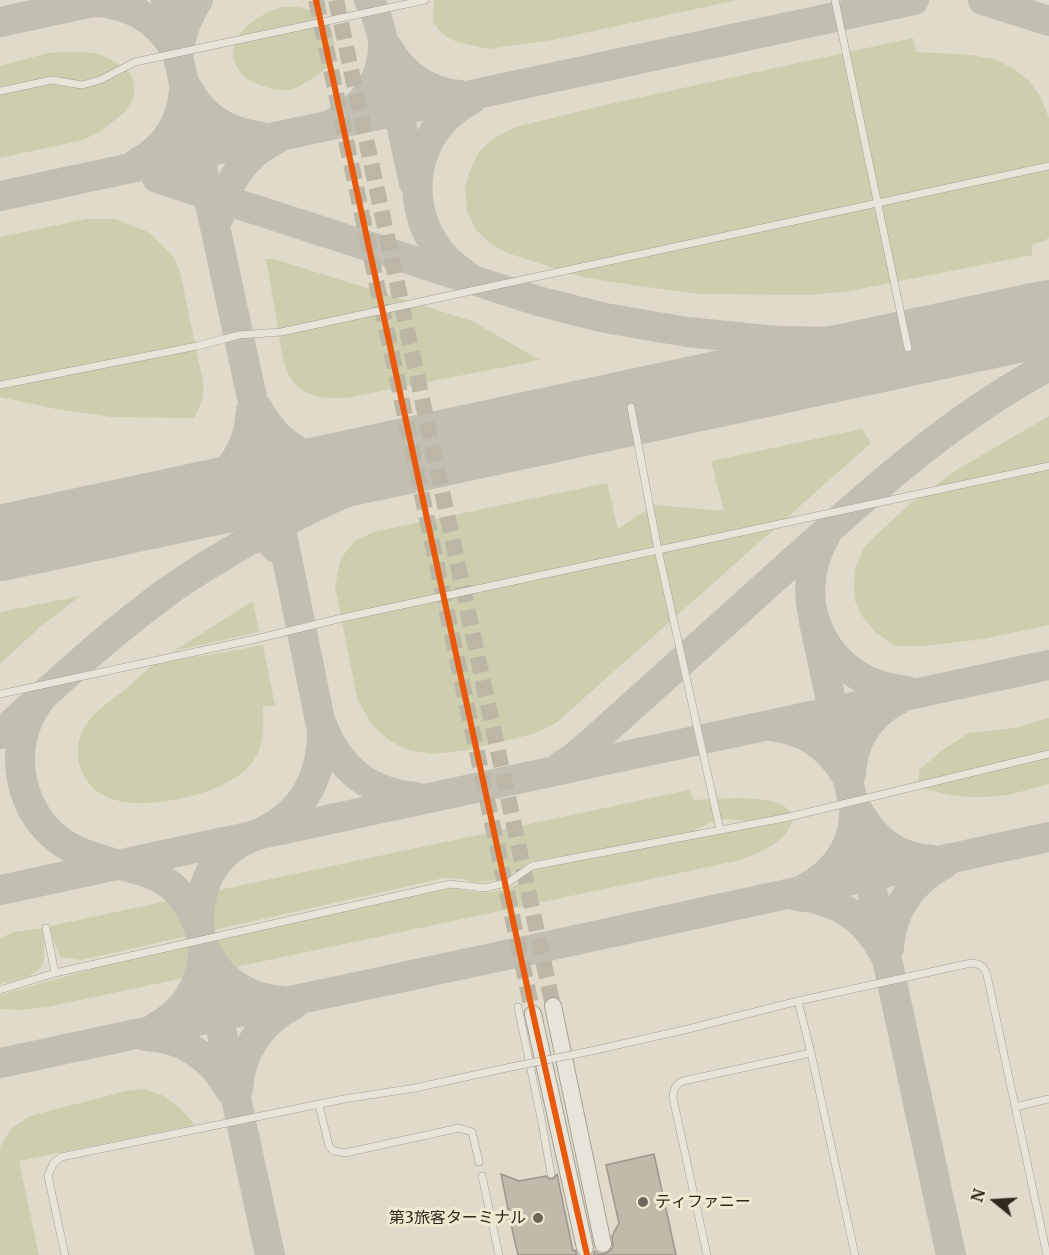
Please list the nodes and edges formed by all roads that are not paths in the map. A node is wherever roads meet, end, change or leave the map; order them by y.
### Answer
1 (425, 0) edge
2 (835, 0) edge
3 (0, 92) edge
4 (1049, 166) edge
5 (877, 203) junction
6 (908, 348) dead end
7 (0, 385) edge
8 (631, 407) dead end
9 (1049, 466) edge
10 (658, 550) junction
11 (0, 694) edge
12 (1049, 754) edge
13 (720, 830) junction
14 (46, 928) dead end
15 (55, 973) junction
16 (0, 990) edge
17 (798, 1001) junction
18 (553, 1006) tunnel mouth
19 (525, 1010) joint
20 (811, 1053) junction
21 (1049, 1099) edge
22 (319, 1105) junction
23 (1015, 1107) junction
24 (479, 1162) dead end
25 (551, 1174) dead end
26 (482, 1176) dead end
27 (508, 1215) dead end
28 (491, 1219) junction
29 (603, 1244) dead end
30 (585, 1248) dead end
31 (65, 1255) edge
32 (499, 1255) edge
33 (707, 1255) edge
34 (855, 1255) edge
35 (1047, 1255) edge

1 - 3 lane
2 - 5 lane
4 - 5 lane
5 - 6 lane
5 - 7 lane
8 - 10 lane
9 - 10 lane
10 - 11 lane
10 - 13 lane
12 - 13 lane
13 - 15 lane
14 - 15 lane
15 - 16 lane
17 - 20 lane
17 - 22 lane, bridge
17 - 23 lane
18 - 29 street
19 - 25 lane
19 - 30 street
20 - 33 lane
20 - 34 lane
21 - 23 lane
22 - 24 lane
22 - 31 lane
23 - 35 lane
26 - 28 lane
27 - 28 lane
28 - 32 lane

